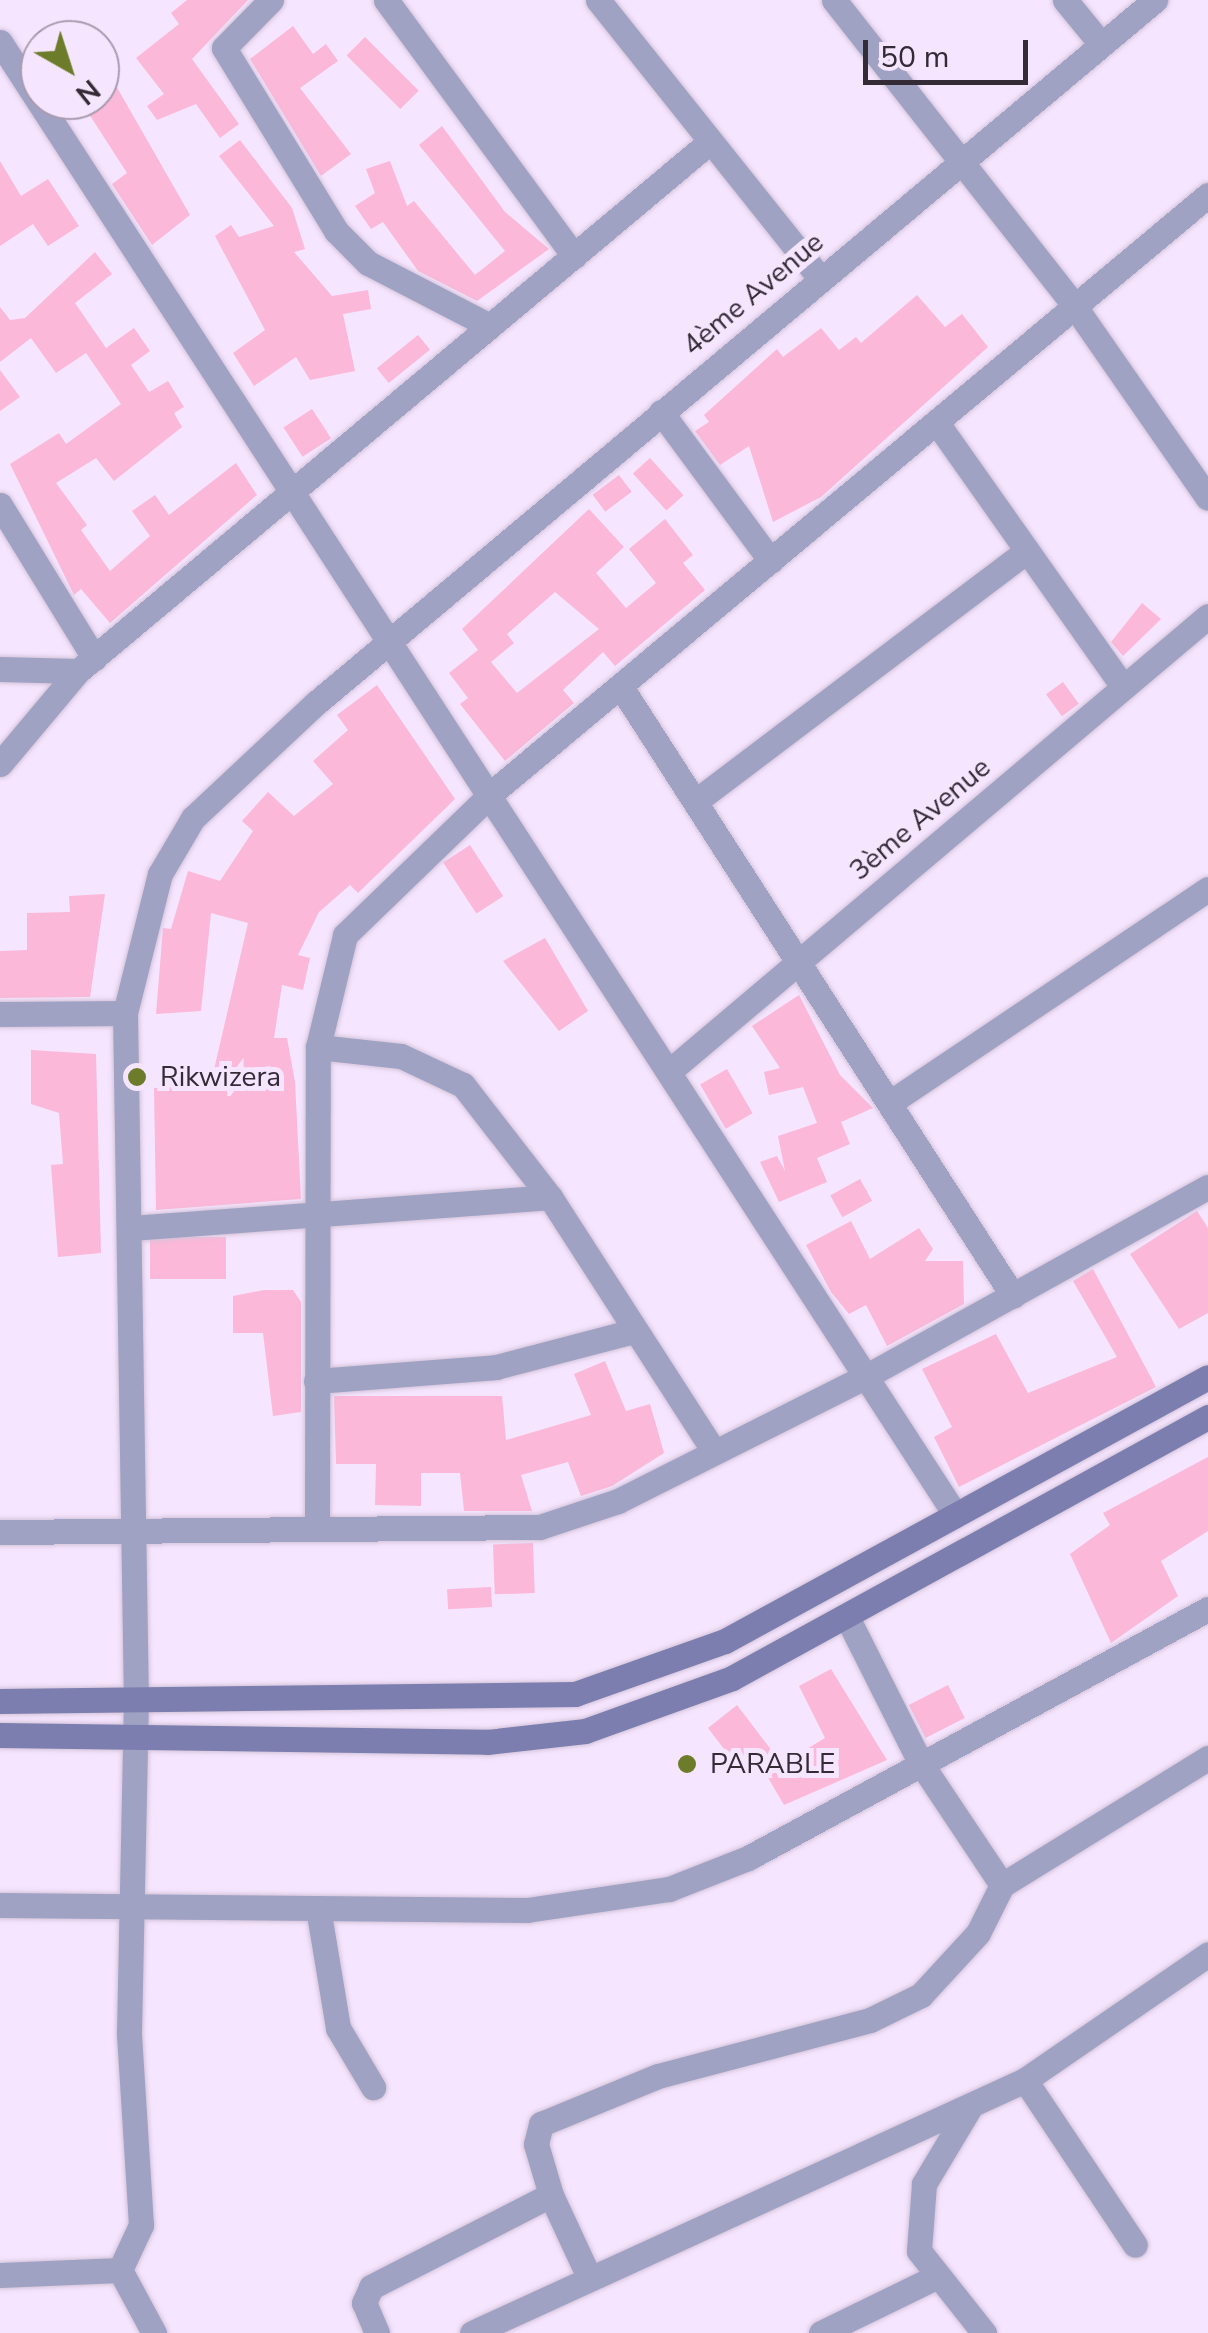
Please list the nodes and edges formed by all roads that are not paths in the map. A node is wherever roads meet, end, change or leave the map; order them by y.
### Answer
1 (271, 0) edge
2 (386, 0) edge
3 (598, 0) edge
4 (834, 0) edge
5 (1065, 0) edge
6 (1155, 0) edge
7 (0, 42) edge
8 (1101, 44) junction
9 (706, 145) junction
10 (962, 158) junction
11 (1206, 200) edge
12 (574, 256) junction
13 (819, 277) junction
14 (1072, 304) junction
15 (490, 326) junction
16 (661, 412) junction
17 (937, 423) junction
18 (294, 494) junction
19 (1208, 498) edge
20 (0, 505) edge
21 (1027, 551) junction
22 (771, 561) junction
23 (1208, 616) edge
24 (393, 639) junction
25 (86, 664) junction
26 (0, 669) edge
27 (622, 687) junction
28 (1123, 687) junction
29 (0, 764) edge
30 (494, 791) junction
31 (696, 801) junction
32 (1208, 889) edge
33 (802, 959) junction
34 (124, 1013) junction
35 (0, 1014) edge
36 (318, 1048) junction
37 (672, 1069) junction
38 (891, 1102) junction
39 (1208, 1187) edge
40 (550, 1196) junction
41 (320, 1213) junction
42 (130, 1228) junction
43 (1014, 1296) junction
44 (634, 1331) junction
45 (1208, 1376) edge
46 (863, 1378) junction
47 (316, 1381) junction
48 (1208, 1417) edge
49 (713, 1450) junction
50 (956, 1514) junction
51 (316, 1528) junction
52 (134, 1531) junction
53 (0, 1532) edge
54 (1208, 1609) edge
55 (848, 1619) junction
56 (0, 1700) edge
57 (136, 1704) junction
58 (0, 1735) edge
59 (135, 1737) junction
60 (1208, 1758) edge
61 (920, 1762) junction
62 (1002, 1885) junction
63 (0, 1905) edge
64 (133, 1908) junction
65 (318, 1908) junction
66 (1208, 1954) edge
67 (1025, 2080) junction
68 (374, 2086) dead end
69 (970, 2107) junction
70 (551, 2196) junction
71 (1135, 2245) dead end
72 (120, 2270) junction
73 (0, 2275) edge
74 (589, 2277) junction
75 (934, 2278) junction
76 (521, 2322) edge
77 (154, 2333) edge
78 (377, 2333) edge
79 (472, 2333) edge
80 (821, 2333) edge
81 (984, 2333) edge

1 - 15 street
2 - 12 street
3 - 9 street
4 - 10 street
5 - 8 street
6 - 8 street, 4ème Avenue
7 - 18 street
8 - 10 street, 4ème Avenue
9 - 12 street
9 - 13 street
10 - 13 street, 4ème Avenue
10 - 14 street
11 - 14 street
12 - 15 street
13 - 16 street, 4ème Avenue
14 - 17 street
14 - 19 street
15 - 18 street
16 - 22 street
16 - 24 street, 4ème Avenue
17 - 21 street
17 - 22 street
18 - 24 street
18 - 25 street
20 - 25 street
21 - 28 street
21 - 31 street
22 - 27 street
23 - 28 street, 3ème Avenue
24 - 30 street
24 - 34 street, 4ème Avenue
25 - 26 street
25 - 29 street
27 - 30 street
27 - 31 street
28 - 33 street, 3ème Avenue
30 - 36 street
30 - 37 street
31 - 33 street
32 - 38 street
33 - 37 street, 3ème Avenue
33 - 38 street
34 - 35 street
34 - 42 street, 4ème Avenue
36 - 40 street
36 - 41 street
37 - 46 street
38 - 43 street
39 - 43 street
40 - 41 street
40 - 44 street
41 - 42 street
41 - 47 street
42 - 52 street, 4ème Avenue
43 - 46 street
44 - 47 street
44 - 49 street
45 - 50 street
46 - 49 street
46 - 50 street
47 - 51 street
48 - 55 street
49 - 51 street
50 - 57 street
51 - 52 street
52 - 53 street
52 - 57 street, 4ème Avenue
54 - 61 street
55 - 59 street
55 - 61 street
56 - 57 street
57 - 59 street, 4ème Avenue
58 - 59 street
59 - 64 street, 4ème Avenue
60 - 62 street
61 - 62 street
61 - 65 street
62 - 70 street
63 - 64 street
64 - 65 street
64 - 72 street, 4ème Avenue
65 - 68 street
66 - 67 street
67 - 69 street
67 - 71 street
69 - 74 street
69 - 75 street
70 - 74 street
70 - 78 street
72 - 73 street
72 - 77 street
74 - 76 street
75 - 80 street
75 - 81 street
76 - 79 street

